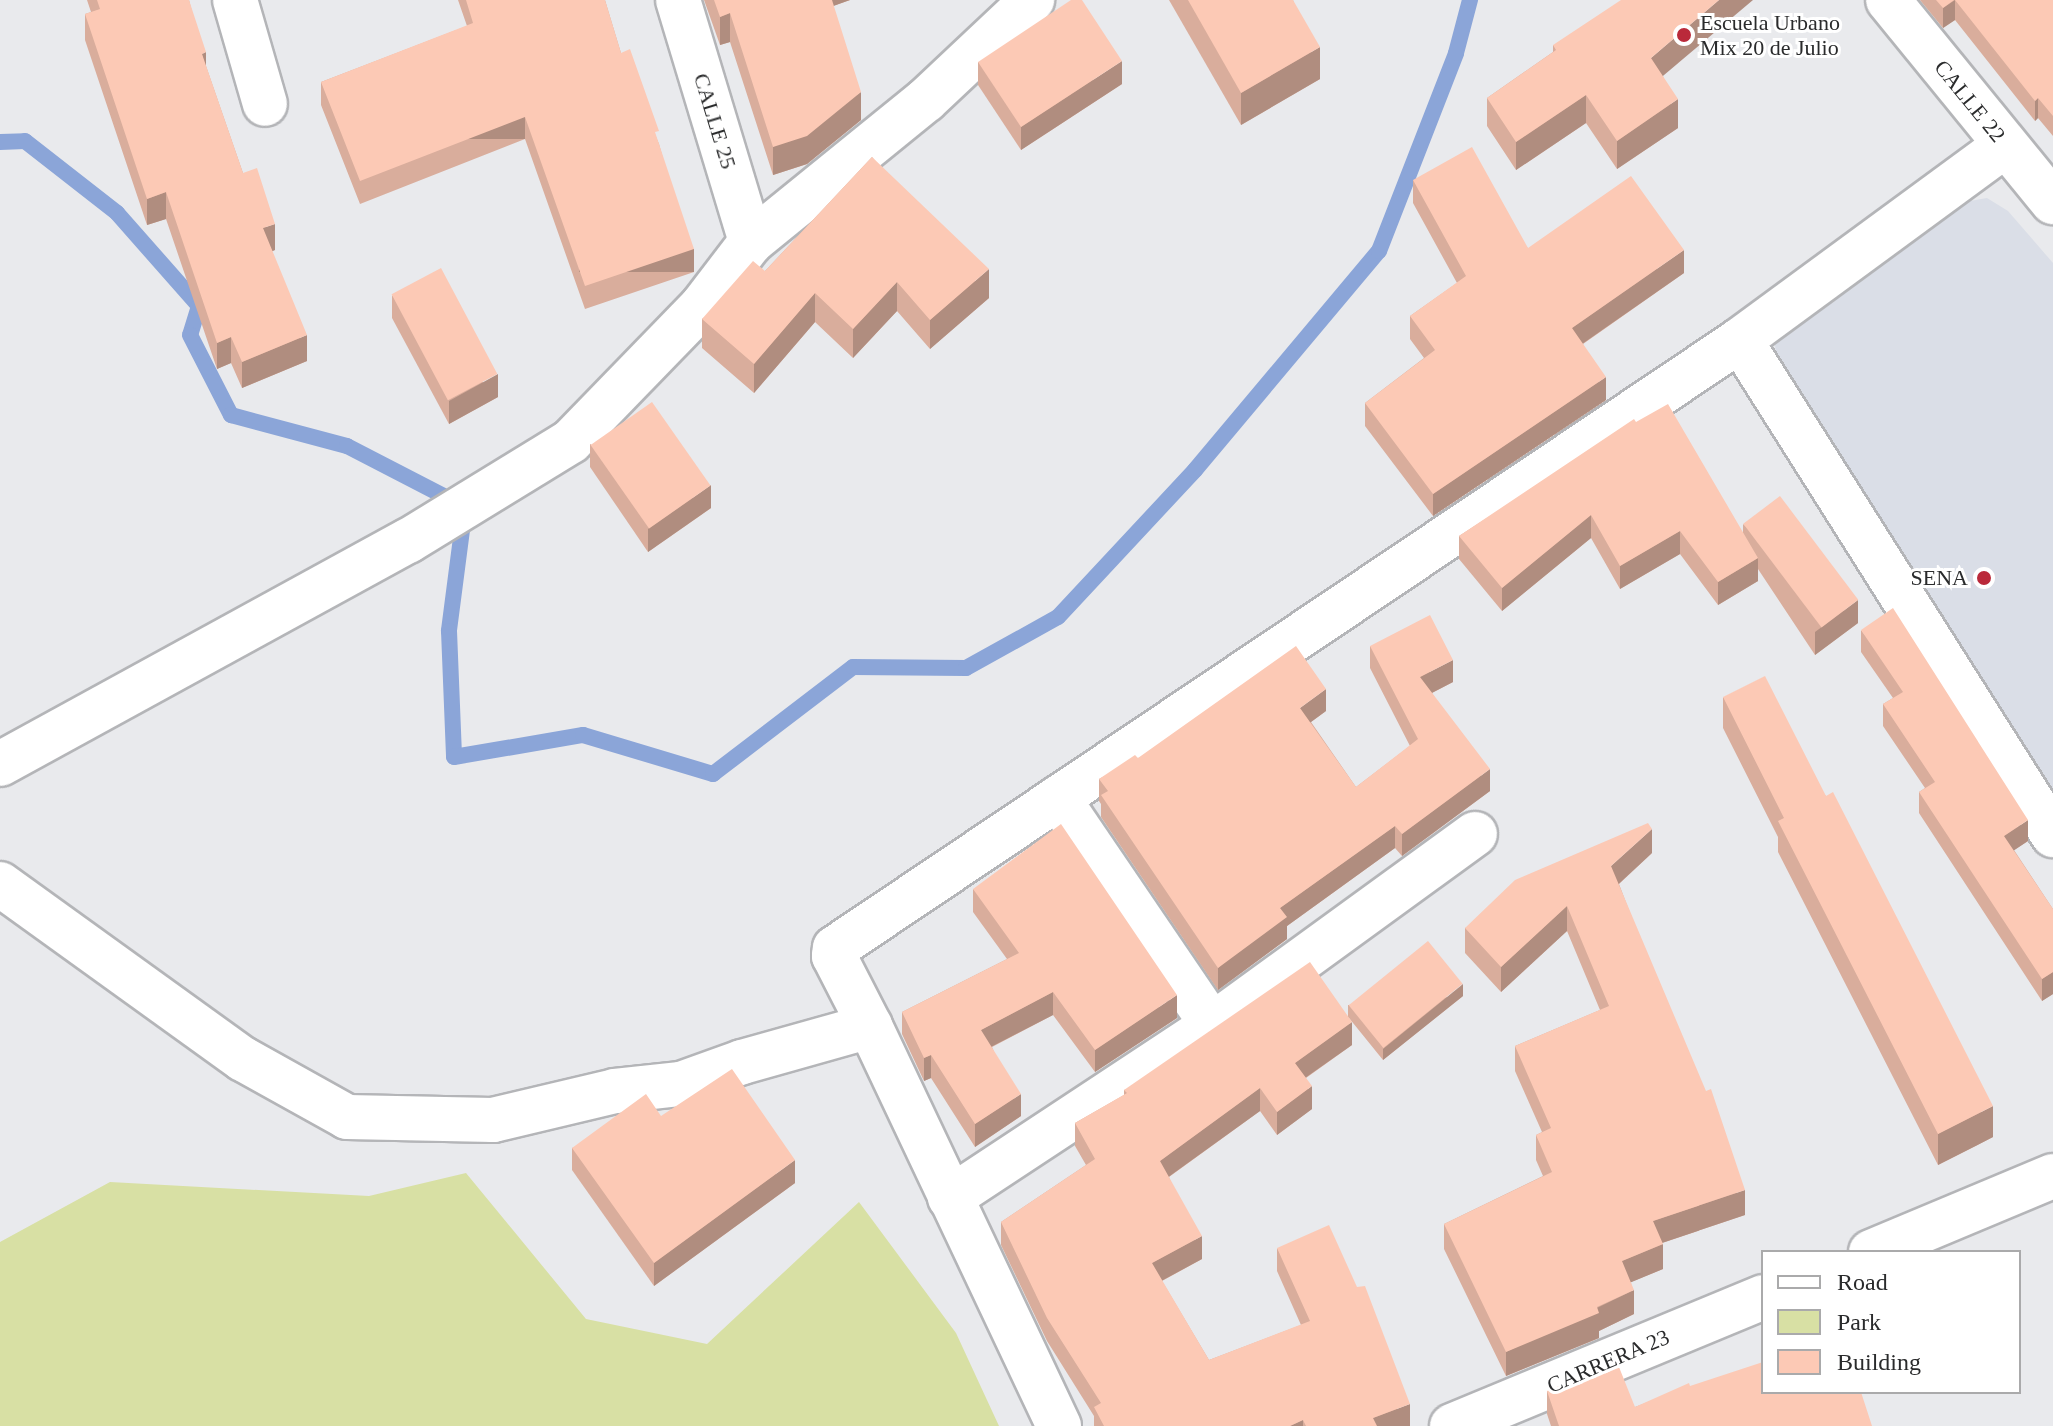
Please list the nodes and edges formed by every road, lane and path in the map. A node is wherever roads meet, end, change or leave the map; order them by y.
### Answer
1 (235, 0) edge
2 (678, 0) edge
3 (1032, 0) edge
4 (1888, 0) edge
5 (265, 104) dead end
6 (2005, 145) junction
7 (2053, 202) edge
8 (751, 242) junction
9 (1740, 340) junction
10 (0, 764) edge
11 (1058, 798) junction
12 (1475, 834) dead end
13 (2053, 835) edge
14 (0, 884) edge
15 (1212, 1025) junction
16 (870, 1026) junction
17 (2053, 1176) edge
18 (950, 1198) junction
19 (1876, 1250) edge
20 (1761, 1298) edge
21 (1059, 1426) edge
22 (1452, 1426) edge

1 - 5 street
2 - 8 street, CALLE 25
3 - 8 street
4 - 6 street, CALLE 22
6 - 7 street, CALLE 22
6 - 9 street
8 - 10 street
9 - 11 street
9 - 13 street
11 - 15 street
11 - 16 street
12 - 15 street
14 - 16 street
15 - 18 street
16 - 18 street
17 - 19 street
18 - 21 street
20 - 22 street, CARRERA 23

